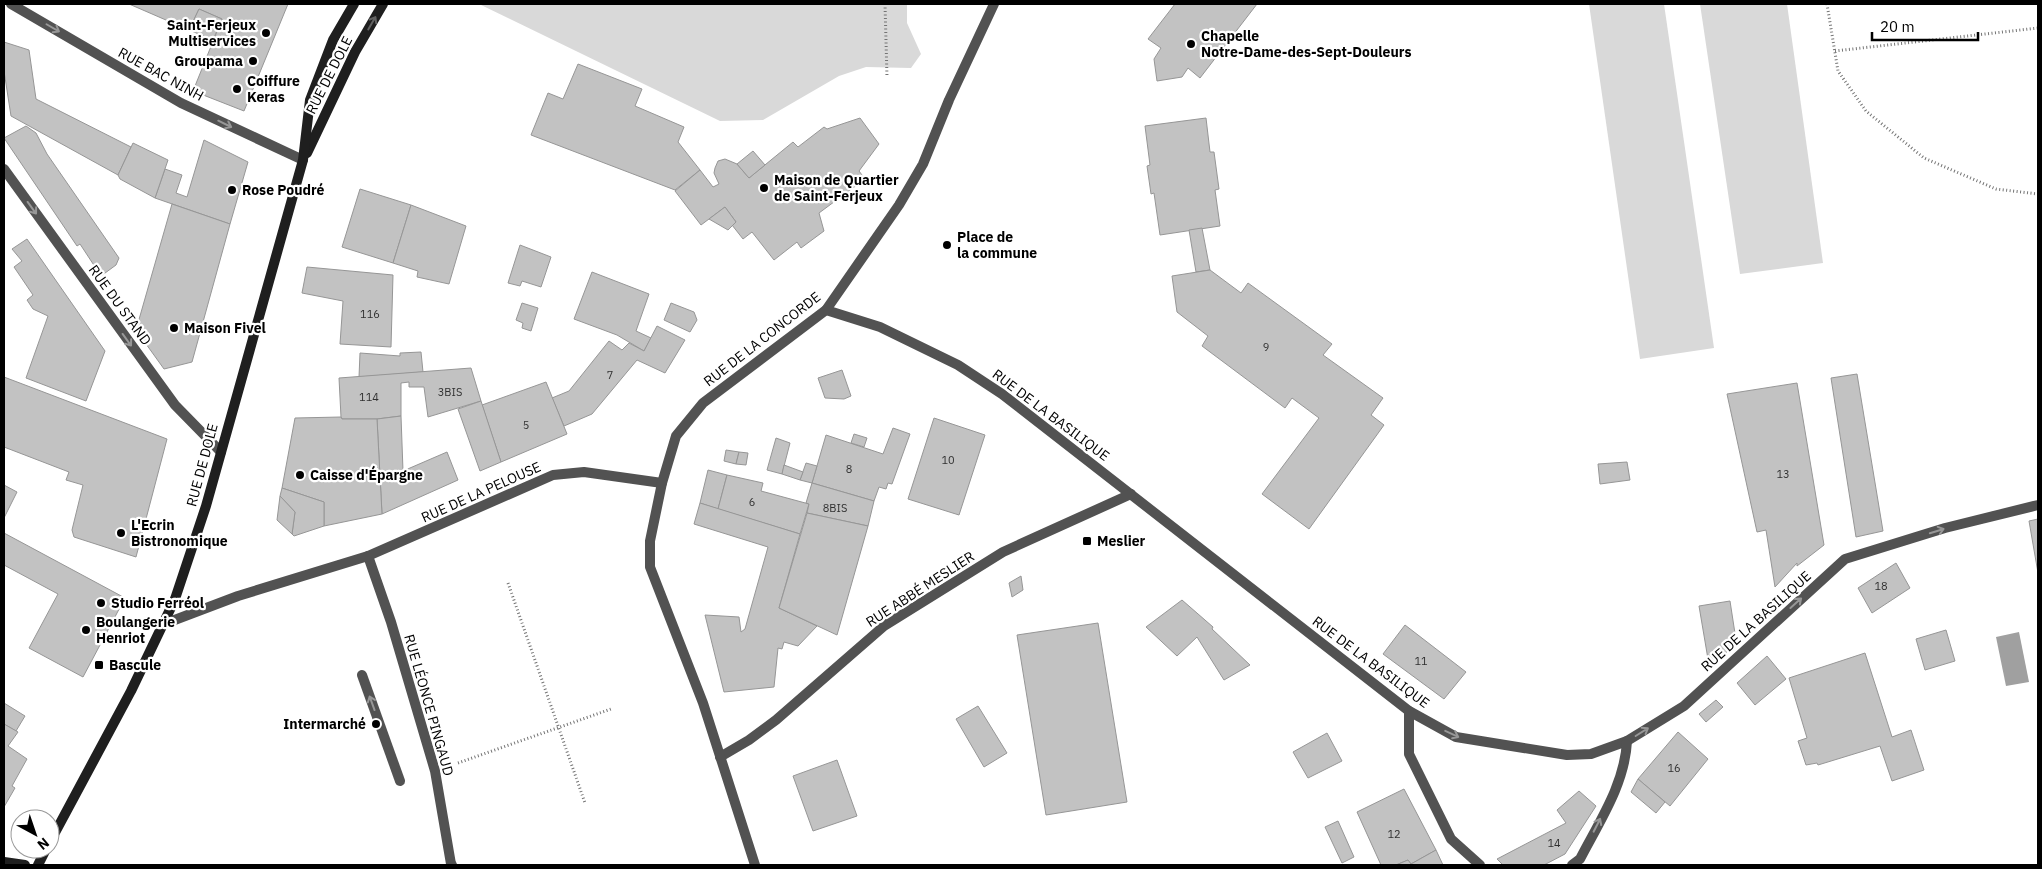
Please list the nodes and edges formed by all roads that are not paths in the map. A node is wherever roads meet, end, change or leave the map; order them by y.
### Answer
1 (11, 4) edge
2 (354, 4) edge
3 (383, 4) edge
4 (994, 4) edge
5 (303, 160) junction
6 (4, 169) edge
7 (826, 310) junction
8 (221, 452) junction
9 (662, 483) junction
10 (1131, 494) junction
11 (2038, 505) edge
12 (368, 556) junction
13 (164, 624) junction
14 (362, 675) dead end
15 (1409, 711) junction
16 (1627, 742) junction
17 (720, 757) junction
18 (400, 781) dead end
19 (60, 823) edge
20 (4, 862) edge
21 (452, 864) edge
22 (25, 865) edge
23 (756, 865) edge
24 (1480, 865) edge
25 (1572, 865) edge

1 -> 5 street, RUE BAC NINH
2 - 5 main road, RUE DE DOLE
5 -> 3 main road, RUE DE DOLE
4 - 7 street, RUE DE LA CONCORDE
5 - 8 main road, RUE DE DOLE
6 -> 8 street, RUE DU STAND
7 - 9 street, RUE DE LA CONCORDE
7 - 10 street, RUE DE LA BASILIQUE
8 - 13 main road, RUE DE DOLE
9 - 12 street, RUE DE LA PELOUSE
9 - 17 street
10 - 15 street, RUE DE LA BASILIQUE
10 - 17 street, RUE ABBÉ MESLIER
16 -> 11 street, RUE DE LA BASILIQUE
12 - 13 street, RUE DE LA PELOUSE
12 - 21 street, RUE LÉONCE PINGAUD
13 - 19 main road, RUE DE DOLE
18 -> 14 street
15 -> 16 street, RUE DE LA BASILIQUE
15 - 24 street
25 -> 16 street
17 - 23 street
20 - 22 main road

